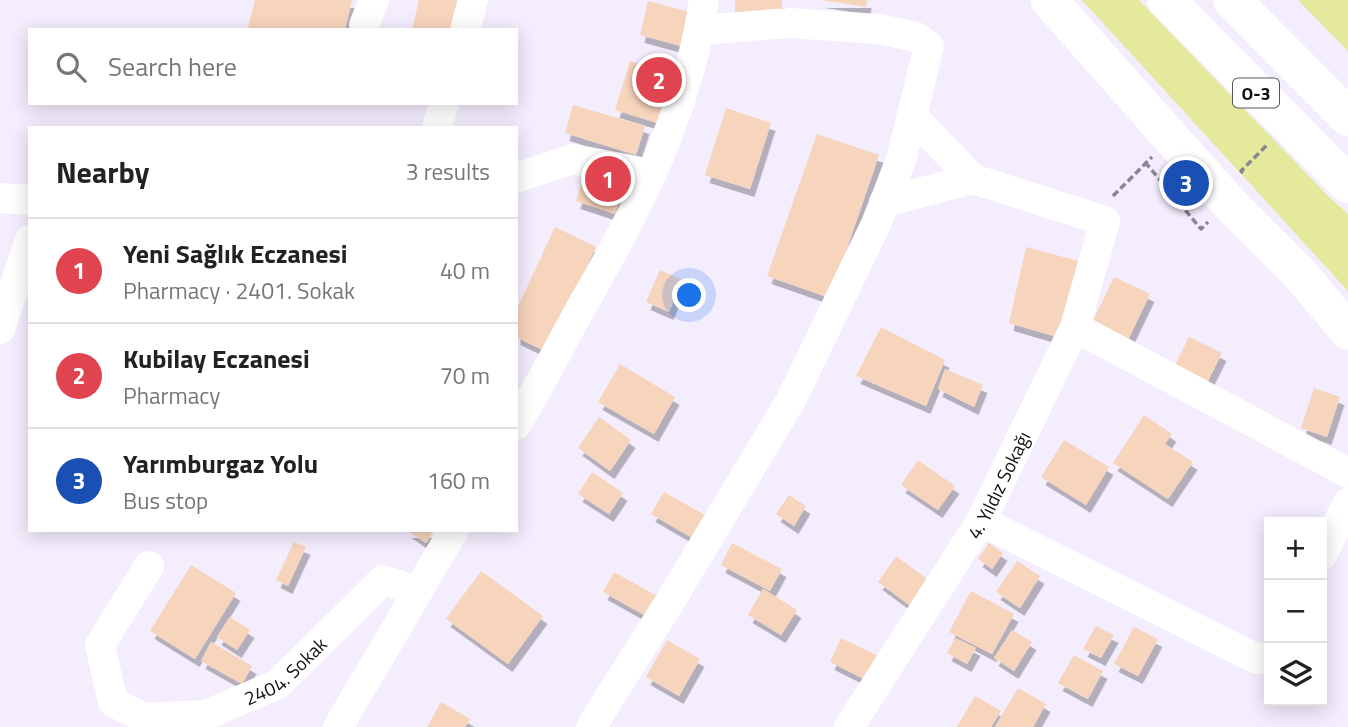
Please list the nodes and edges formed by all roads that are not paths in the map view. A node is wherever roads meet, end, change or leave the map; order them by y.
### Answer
1 (473, 0) edge
2 (704, 0) edge
3 (1049, 0) edge
4 (1166, 0) edge
5 (1232, 0) edge
6 (466, 28) edge
7 (700, 30) junction
8 (443, 105) edge
9 (912, 116) junction
10 (1348, 117) edge
11 (438, 126) edge
12 (651, 174) junction
13 (518, 177) edge
14 (973, 178) junction
15 (1348, 184) edge
16 (0, 198) edge
17 (28, 200) edge
18 (884, 202) junction
19 (28, 246) edge
20 (1074, 327) junction
21 (0, 329) edge
22 (1348, 331) edge
23 (518, 421) edge
24 (1348, 473) edge
25 (1348, 503) edge
26 (981, 521) junction
27 (453, 532) edge
28 (1327, 545) edge
29 (149, 566) dead end
30 (418, 591) junction
31 (1264, 657) edge
32 (338, 727) edge
33 (592, 727) edge
34 (849, 727) edge

1 - 6 street
2 - 7 street
3 - 22 main road
4 - 15 highway, O-3
5 - 10 highway, O-3
7 - 9 street
7 - 12 street
8 - 11 street
9 - 14 street
9 - 18 street
12 - 13 street
12 - 23 street
14 - 18 street
14 - 20 street, 4. Yıldız Sokağı
16 - 17 street
18 - 33 street
19 - 21 street
20 - 24 street
20 - 26 street, 4. Yıldız Sokağı
25 - 28 street
26 - 31 street
26 - 34 street, 4. Yıldız Sokağı
27 - 30 street
29 - 30 street, 2404. Sokak
30 - 32 street

